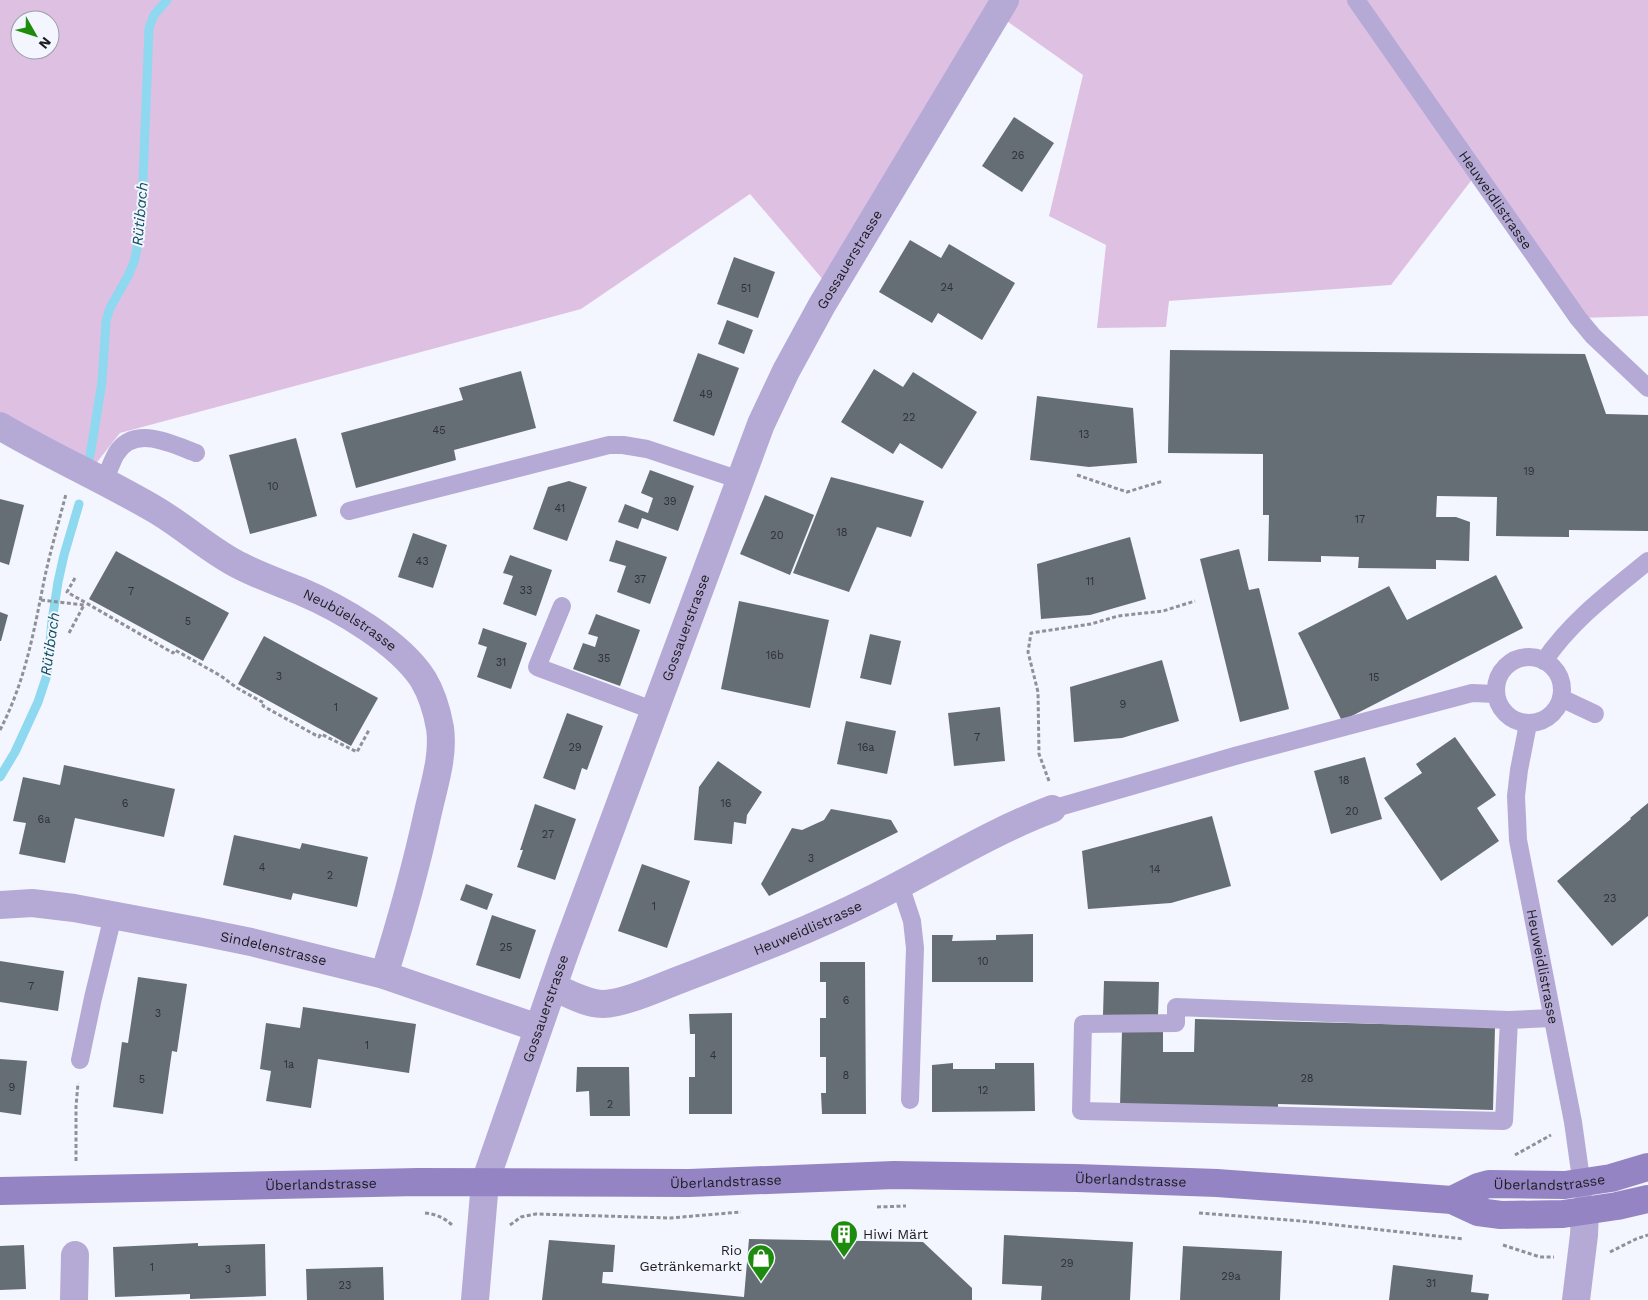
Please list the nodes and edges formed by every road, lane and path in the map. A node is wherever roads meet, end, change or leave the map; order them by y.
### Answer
1 (1005, 0) edge
2 (1356, 0) edge
3 (1648, 388) edge
4 (0, 426) edge
5 (196, 453) dead end
6 (74, 468) junction
7 (1077, 475) dead end
8 (740, 480) junction
9 (1163, 481) dead end
10 (104, 482) junction
11 (349, 511) dead end
12 (1648, 561) edge
13 (75, 578) dead end
14 (41, 600) junction
15 (1195, 601) dead end
16 (85, 604) junction
17 (562, 606) dead end
18 (69, 633) dead end
19 (1544, 661) junction
20 (1496, 694) junction
21 (1561, 698) junction
22 (655, 711) junction
23 (1595, 714) dead end
24 (1528, 724) junction
25 (0, 730) edge
26 (369, 730) dead end
27 (1062, 806) junction
28 (900, 884) junction
29 (0, 905) edge
30 (114, 916) junction
31 (384, 975) junction
32 (553, 987) junction
33 (1552, 1018) junction
34 (1509, 1020) junction
35 (538, 1028) junction
36 (80, 1060) joint
37 (910, 1100) dead end
38 (76, 1167) dead end
39 (1648, 1167) edge
40 (485, 1182) junction
41 (1582, 1183) junction
42 (0, 1191) edge
43 (1648, 1199) edge
44 (1452, 1200) junction
45 (910, 1206) dead end
46 (871, 1207) dead end
47 (1585, 1211) junction
48 (420, 1212) dead end
49 (746, 1212) dead end
50 (1198, 1213) dead end
51 (1648, 1235) edge
52 (1472, 1240) dead end
53 (480, 1241) junction
54 (1498, 1243) dead end
55 (75, 1255) dead end
56 (1582, 1256) junction
57 (74, 1300) edge
58 (475, 1300) edge
59 (1576, 1300) edge

1 - 8 street, Gossauerstrasse
2 - 3 lane, Heuweidlistrasse
4 - 6 street, Neubüelstrasse
5 - 10 lane
6 - 10 street, Neubüelstrasse
6 - 14 path
7 - 9 path
8 - 11 lane
8 - 22 street, Gossauerstrasse
10 - 31 street, Neubüelstrasse
12 - 19 lane
13 - 16 path
14 - 16 path
14 - 25 path
15 - 27 path
16 - 18 path
16 - 26 path
17 - 22 lane
19 - 20 lane
19 - 21 lane
20 - 24 lane
20 - 27 lane
21 - 23 lane
21 - 24 lane
22 - 32 street, Gossauerstrasse
24 - 33 lane, Heuweidlistrasse
27 - 28 street, Heuweidlistrasse
28 - 32 street, Heuweidlistrasse
28 - 37 lane
29 - 30 street, Sindelenstrasse
30 - 31 street, Sindelenstrasse
30 - 36 lane
31 - 35 street, Sindelenstrasse
32 - 35 street, Gossauerstrasse
33 - 34 lane
33 - 41 lane, Heuweidlistrasse
34 - 34 lane
35 - 40 street, Gossauerstrasse
36 - 38 path
39 - 41 main road, Überlandstrasse
40 - 42 main road, Überlandstrasse
40 - 44 main road, Überlandstrasse
40 - 53 street, Gossauerstrasse
41 - 44 main road, Überlandstrasse
41 - 47 lane, Heuweidlistrasse
43 - 47 main road, Überlandstrasse
44 - 47 main road, Überlandstrasse
45 - 46 path
47 - 56 street
48 - 53 path
49 - 53 path
50 - 52 path
51 - 56 path
53 - 58 street, Gossauerstrasse
54 - 56 path
55 - 57 street
56 - 59 street

